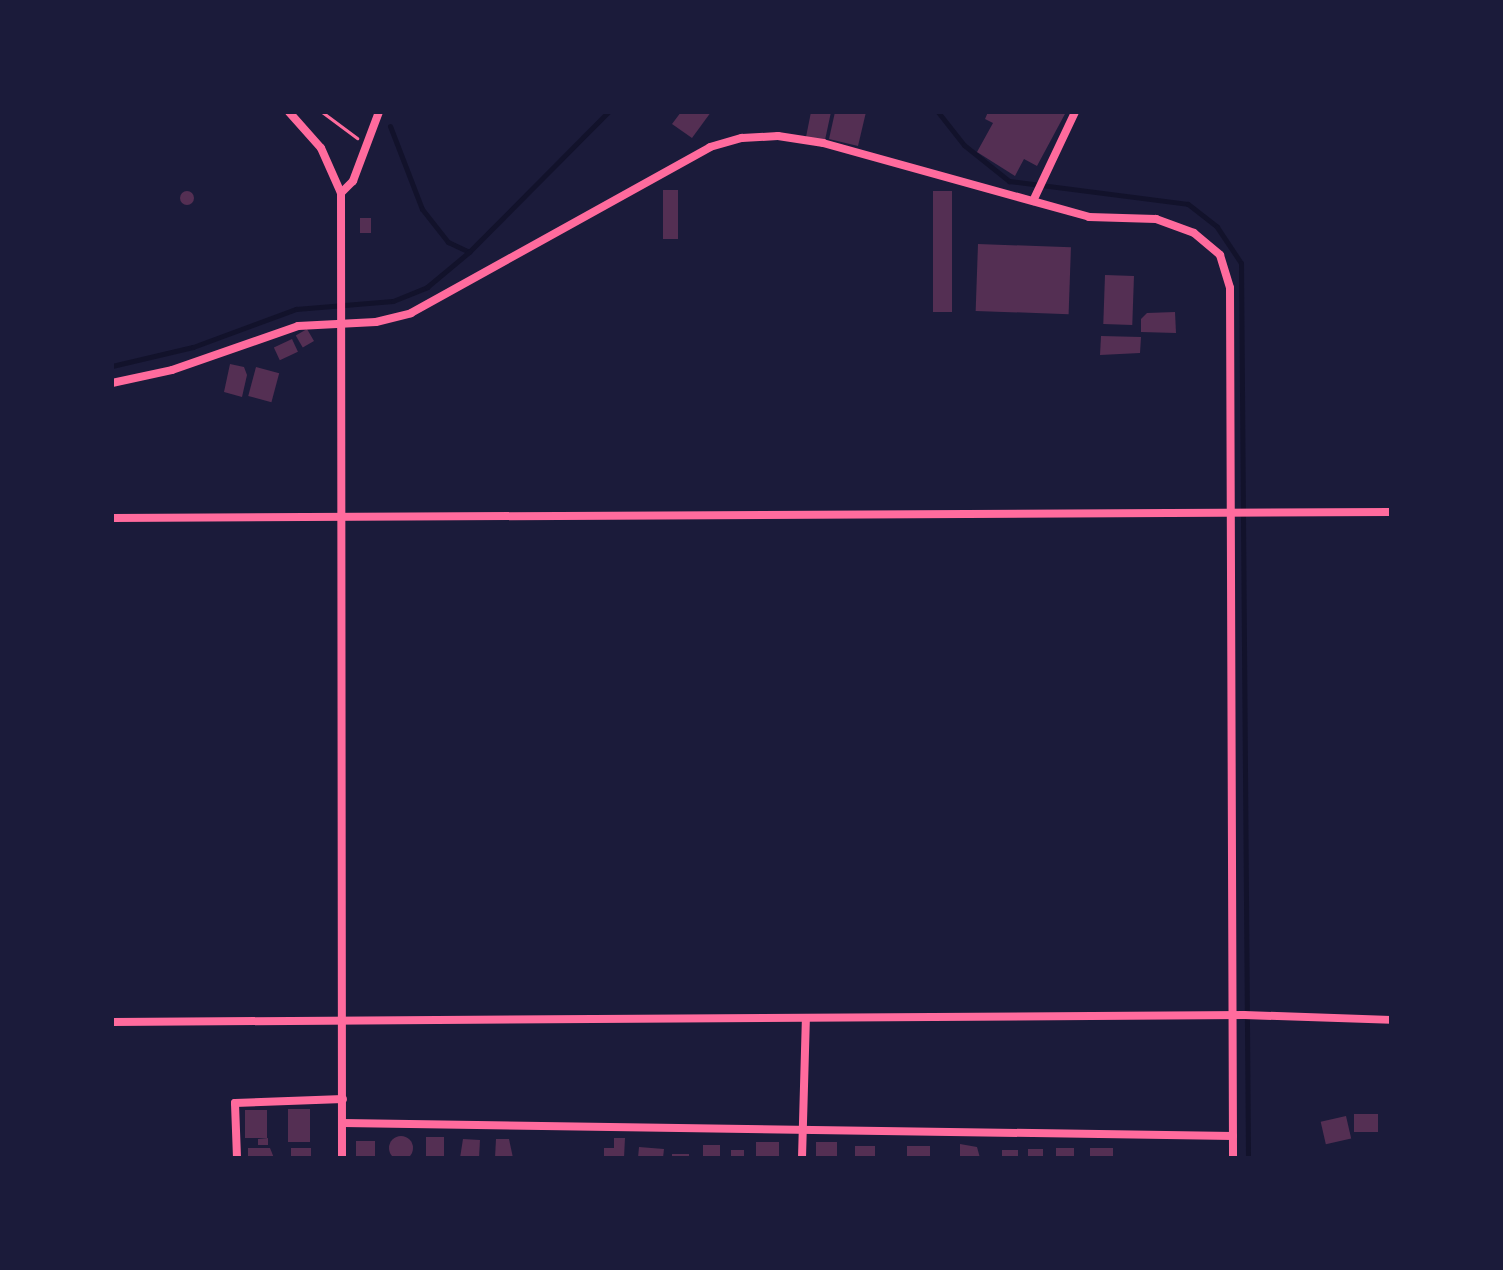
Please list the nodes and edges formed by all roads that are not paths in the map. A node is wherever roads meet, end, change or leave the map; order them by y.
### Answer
1 (289, 112) edge
2 (379, 112) edge
3 (1075, 112) edge
4 (341, 193) junction
5 (1033, 201) junction
6 (345, 309) junction
7 (112, 383) edge
8 (1234, 512) junction
9 (1391, 512) edge
10 (345, 516) junction
11 (112, 518) edge
12 (1232, 1015) junction
13 (806, 1019) junction
14 (1391, 1020) edge
15 (343, 1021) junction
16 (112, 1022) edge
17 (343, 1099) junction
18 (343, 1123) junction
19 (803, 1129) junction
20 (1233, 1136) junction
21 (237, 1158) edge
22 (342, 1158) edge
23 (802, 1158) edge
24 (1233, 1158) edge

1 - 4 street
2 - 4 street
3 - 5 street
4 - 6 street
5 - 6 street
5 - 8 street
6 - 7 street
6 - 10 street
8 - 9 street
8 - 10 street
8 - 12 street
10 - 11 street
10 - 15 street
12 - 13 street
12 - 14 street
12 - 20 street
13 - 15 street
13 - 19 street
15 - 16 street
15 - 17 street
17 - 18 street
17 - 21 street
18 - 19 street
18 - 22 street
19 - 20 street
19 - 23 street
20 - 24 street

